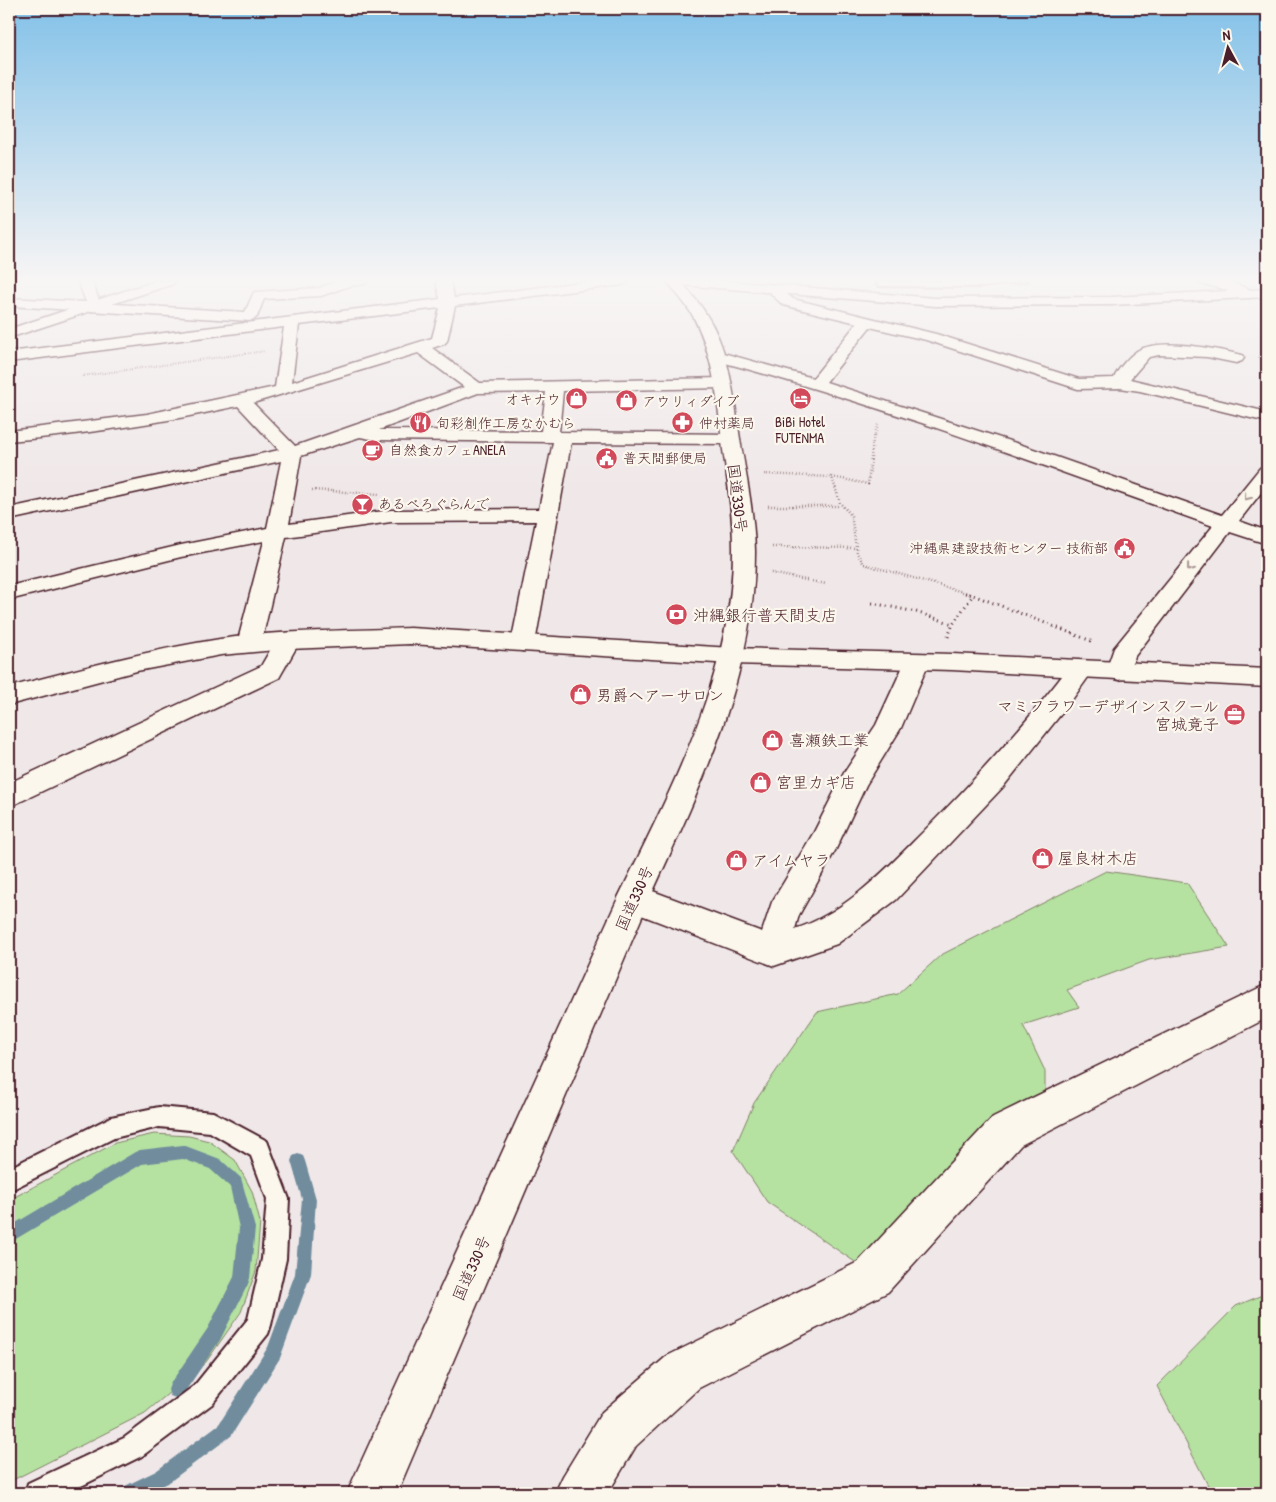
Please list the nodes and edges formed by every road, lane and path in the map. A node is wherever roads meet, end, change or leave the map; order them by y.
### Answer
1 (57, 351) edge
2 (267, 351) edge
3 (289, 351) edge
4 (412, 351) edge
5 (426, 351) edge
6 (714, 351) edge
7 (843, 351) edge
8 (977, 351) edge
9 (1155, 351) edge
10 (1186, 351) edge
11 (716, 356) junction
12 (9, 357) edge
13 (1236, 358) dead end
14 (82, 376) dead end
15 (723, 383) junction
16 (1120, 383) junction
17 (816, 384) junction
18 (555, 387) junction
19 (476, 388) junction
20 (283, 390) junction
21 (242, 401) junction
22 (1267, 417) edge
23 (880, 420) dead end
24 (360, 431) junction
25 (9, 436) edge
26 (556, 437) junction
27 (730, 439) junction
28 (292, 453) junction
29 (1267, 472) edge
30 (736, 474) junction
31 (832, 477) junction
32 (284, 490) junction
33 (740, 506) junction
34 (840, 506) junction
35 (9, 514) edge
36 (547, 515) junction
37 (391, 516) junction
38 (1226, 522) junction
39 (277, 532) junction
40 (1267, 538) edge
41 (744, 548) junction
42 (856, 548) junction
43 (743, 570) junction
44 (826, 584) dead end
45 (9, 593) edge
46 (973, 596) junction
47 (872, 602) dead end
48 (953, 624) junction
49 (288, 641) junction
50 (1092, 641) dead end
51 (523, 643) junction
52 (249, 644) junction
53 (732, 656) junction
54 (918, 662) junction
55 (952, 662) junction
56 (1081, 669) junction
57 (1119, 671) junction
58 (1267, 678) edge
59 (9, 696) edge
60 (9, 796) edge
61 (634, 898) junction
62 (774, 951) junction
63 (1267, 1000) edge
64 (9, 1180) edge
65 (38, 1493) edge
66 (372, 1493) edge
67 (580, 1493) edge

1 - 12 main road
2 - 14 path
3 - 20 main road
4 - 20 main road
5 - 19 main road
6 - 11 main road, 国道330号
7 - 17 main road
8 - 16 main road
9 - 16 main road
10 - 13 main road
11 - 15 main road, 国道330号
11 - 17 main road
15 - 18 main road
15 - 27 main road, 国道330号
16 - 22 main road
17 - 38 main road
18 - 19 main road
18 - 26 main road
19 - 24 main road
20 - 21 main road
21 - 25 main road
21 - 28 main road
23 - 31 path
24 - 26 main road
24 - 28 main road
26 - 27 main road
26 - 36 main road
27 - 30 main road, 国道330号
28 - 32 main road
28 - 35 main road
29 -> 38 main road
30 - 31 path
30 - 33 main road, 国道330号
31 - 34 path
32 - 37 path
32 - 39 main road
33 - 34 path
33 - 41 main road, 国道330号
34 - 42 path
36 - 37 main road
36 - 51 main road
37 - 39 main road
38 - 40 main road
38 -> 57 main road
39 - 45 main road
39 - 52 main road
41 - 42 path
41 - 43 main road, 国道330号
42 - 46 path
43 - 44 path
43 - 53 main road, 国道330号
46 - 48 path
46 - 50 path
47 - 48 path
48 - 55 path
49 - 51 main road
49 - 52 main road
49 - 60 main road
51 - 53 main road
52 - 59 main road
53 - 54 main road
53 - 61 main road, 国道330号
54 - 55 main road
54 - 62 main road
55 - 56 main road
56 - 57 main road
56 - 62 main road
57 - 58 main road
61 - 62 main road
61 - 66 main road, 国道330号
63 - 67 main road
64 - 65 lane

